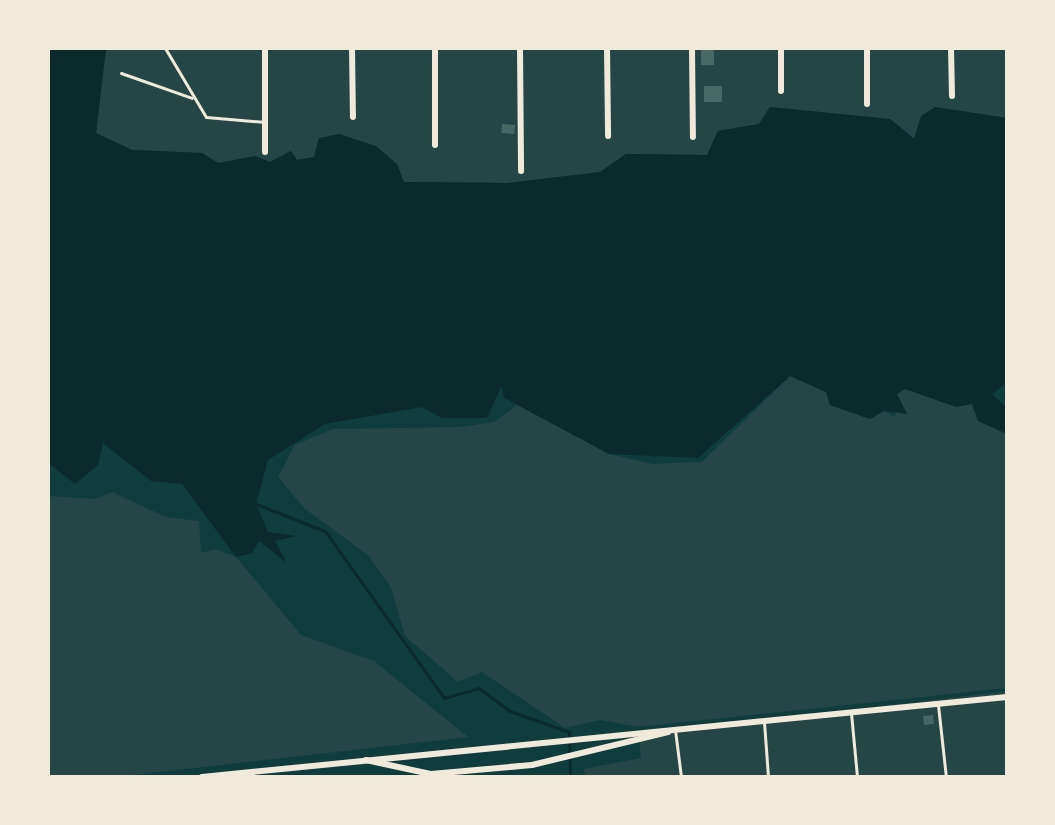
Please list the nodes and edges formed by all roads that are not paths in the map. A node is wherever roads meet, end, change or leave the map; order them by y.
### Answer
1 (165, 48) edge
2 (265, 48) edge
3 (352, 48) edge
4 (435, 48) edge
5 (520, 48) edge
6 (607, 48) edge
7 (692, 48) edge
8 (781, 48) edge
9 (867, 48) edge
10 (951, 48) edge
11 (121, 73) dead end
12 (781, 91) dead end
13 (952, 96) dead end
14 (192, 98) junction
15 (867, 104) dead end
16 (353, 117) dead end
17 (266, 122) junction
18 (608, 136) dead end
19 (693, 137) dead end
20 (435, 145) dead end
21 (265, 152) dead end
22 (521, 171) dead end
23 (1007, 697) edge
24 (938, 703) junction
25 (851, 712) junction
26 (764, 722) junction
27 (675, 730) junction
28 (353, 759) junction
29 (255, 774) edge
30 (413, 774) edge
31 (202, 777) edge
32 (681, 777) edge
33 (768, 777) edge
34 (857, 777) edge
35 (946, 777) edge

1 - 14 lane
2 - 17 street
3 - 16 street
4 - 20 street
5 - 22 street
6 - 18 street
7 - 19 street
8 - 12 street
9 - 15 street
10 - 13 street
11 - 14 lane
14 - 17 lane
17 - 21 street
23 - 24 street
24 - 25 street
24 - 35 lane
25 - 26 street
25 - 34 lane
26 - 27 street
26 - 33 lane
27 - 28 street
27 - 30 street
27 - 32 lane
28 - 29 street
28 - 30 street
29 - 31 street

